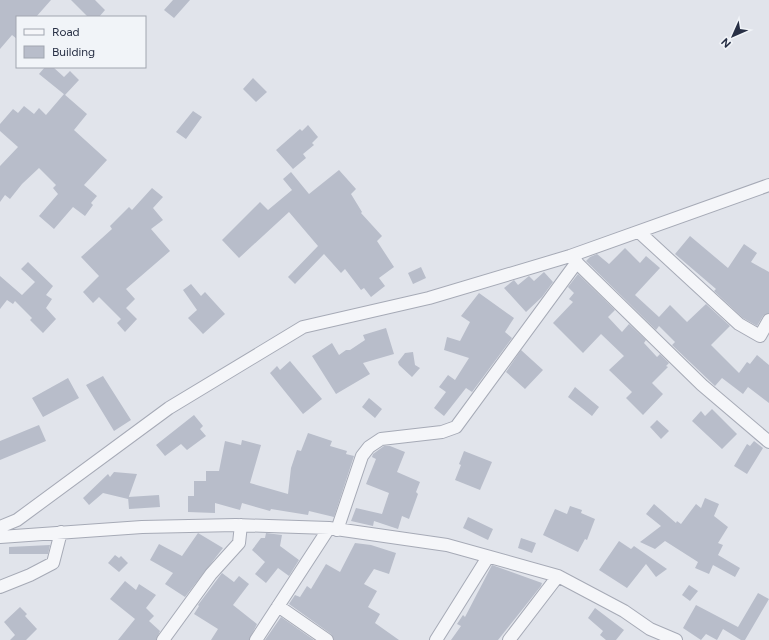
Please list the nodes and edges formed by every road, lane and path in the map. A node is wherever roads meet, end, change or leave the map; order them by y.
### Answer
1 (769, 185) edge
2 (639, 232) junction
3 (574, 259) junction
4 (769, 320) edge
5 (769, 442) edge
6 (241, 525) junction
7 (0, 527) edge
8 (333, 529) junction
9 (62, 532) junction
10 (0, 537) edge
11 (488, 557) junction
12 (558, 576) junction
13 (0, 587) edge
14 (278, 606) junction
15 (163, 640) edge
16 (256, 640) edge
17 (327, 640) edge
18 (436, 640) edge
19 (509, 640) edge
20 (676, 640) edge

1 - 2 street
2 - 3 street
2 - 4 street
3 - 5 street
3 - 7 street
3 - 8 street
6 - 8 street
6 - 9 street
6 - 15 street
8 - 11 street
8 - 14 street
9 - 10 street
9 - 13 street
11 - 12 street
11 - 18 street
12 - 19 street
12 - 20 street
14 - 16 street
14 - 17 street

